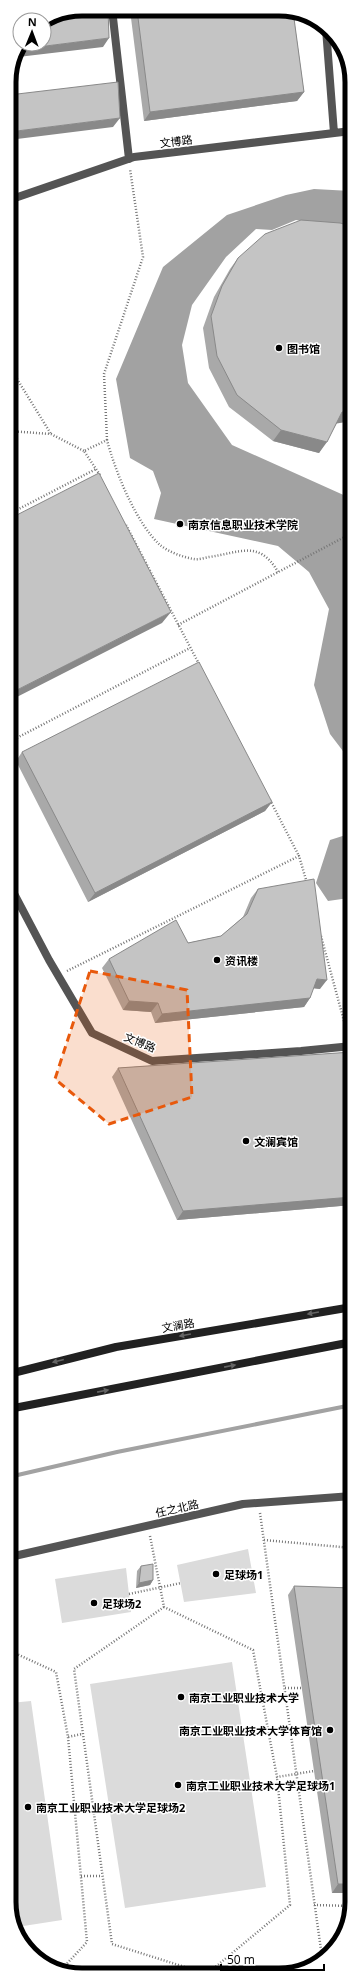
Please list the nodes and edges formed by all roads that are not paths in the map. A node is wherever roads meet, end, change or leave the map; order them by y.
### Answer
1 (113, 16) edge
2 (327, 36) edge
3 (345, 132) edge
4 (334, 133) junction
5 (129, 159) junction
6 (16, 198) edge
7 (16, 897) edge
8 (345, 1046) edge
9 (345, 1307) edge
10 (345, 1343) edge
11 (16, 1372) edge
12 (16, 1408) edge
13 (345, 1496) edge
14 (16, 1556) edge

1 - 5 street
2 - 4 street
3 - 4 street, 文博路
4 - 5 street, 文博路
5 - 6 street, 文博路
7 - 8 street, 文博路
9 -> 11 main road, 文澜路
12 -> 10 main road
13 - 14 street, 任之北路

